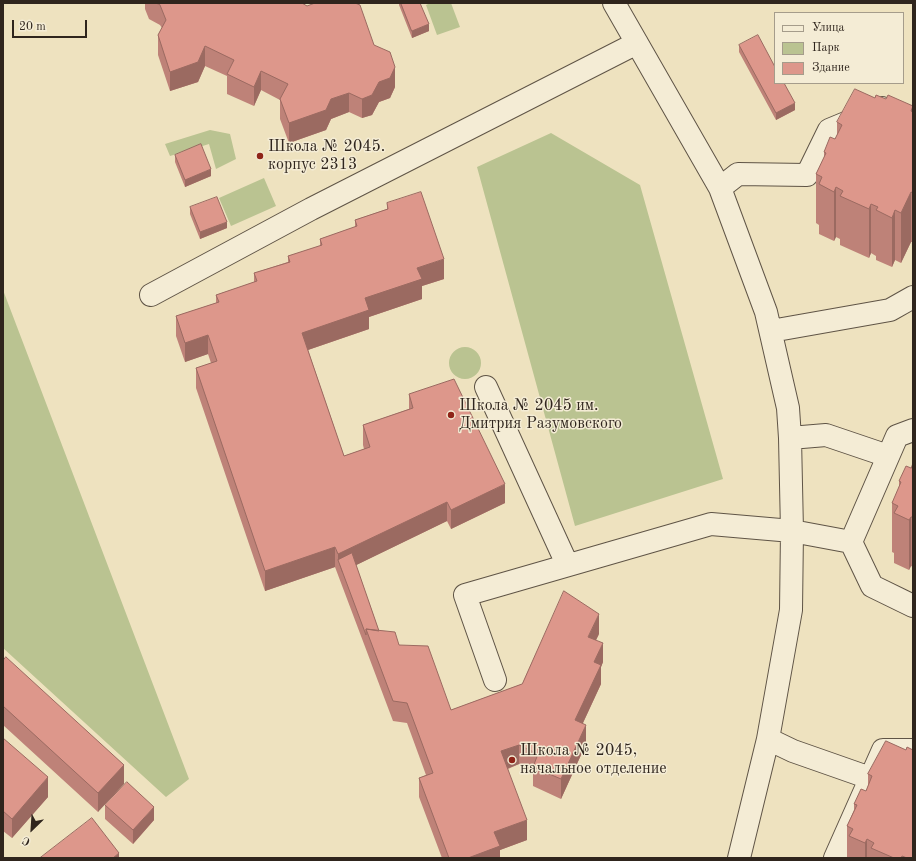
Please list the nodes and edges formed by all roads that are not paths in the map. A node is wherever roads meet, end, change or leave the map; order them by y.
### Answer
1 (614, 3) edge
2 (637, 43) junction
3 (913, 122) edge
4 (720, 188) junction
5 (151, 295) dead end
6 (913, 297) edge
7 (771, 330) junction
8 (486, 387) dead end
9 (913, 430) edge
10 (790, 438) junction
11 (888, 456) junction
12 (792, 531) junction
13 (851, 542) junction
14 (567, 564) junction
15 (913, 606) edge
16 (495, 680) dead end
17 (768, 739) junction
18 (913, 750) edge
19 (870, 778) junction
20 (738, 858) edge
21 (835, 858) edge

1 - 2 street
2 - 4 street
2 - 5 street
3 - 4 street
4 - 7 street
6 - 7 street
7 - 10 street
8 - 14 street
9 - 11 street
10 - 11 street
10 - 12 street
11 - 13 street
12 - 13 street
12 - 14 street
12 - 17 street
13 - 15 street
14 - 16 street
17 - 19 street
17 - 20 street
18 - 19 street
19 - 21 street

